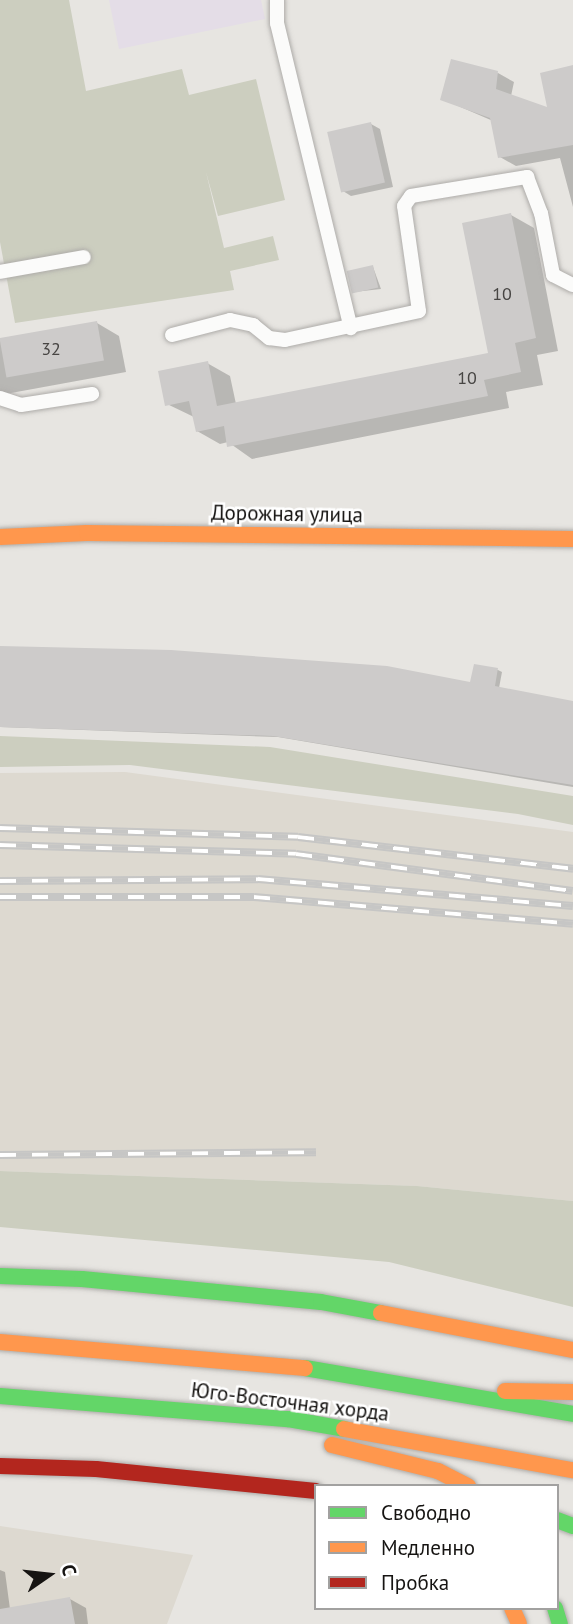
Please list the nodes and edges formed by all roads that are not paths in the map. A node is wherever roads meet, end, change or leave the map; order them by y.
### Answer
1 (277, 0) edge
2 (84, 257) dead end
3 (0, 272) edge
4 (573, 285) edge
5 (351, 328) junction
6 (172, 335) dead end
7 (92, 394) dead end
8 (0, 398) edge
9 (0, 537) edge
10 (573, 539) edge
11 (0, 1276) edge
12 (0, 1342) edge
13 (573, 1350) edge
14 (440, 1390) junction
15 (573, 1392) edge
16 (26, 1395) junction
17 (0, 1396) edge
18 (573, 1415) edge
19 (282, 1437) dead end
20 (309, 1441) dead end
21 (0, 1465) edge
22 (573, 1470) edge
23 (463, 1484) edge
24 (314, 1491) edge

1 - 5 lane
2 - 3 lane
4 - 5 lane
5 - 6 lane
7 - 8 lane
9 - 10 main road, Дорожная улица
11 - 13 main road
12 - 14 main road, Юго-Восточная хорда
14 - 15 main road
14 - 18 main road, Юго-Восточная хорда
16 - 17 main road, Юго-Восточная хорда
16 - 19 main road
16 - 22 main road, Юго-Восточная хорда
20 - 23 main road
21 - 24 main road

